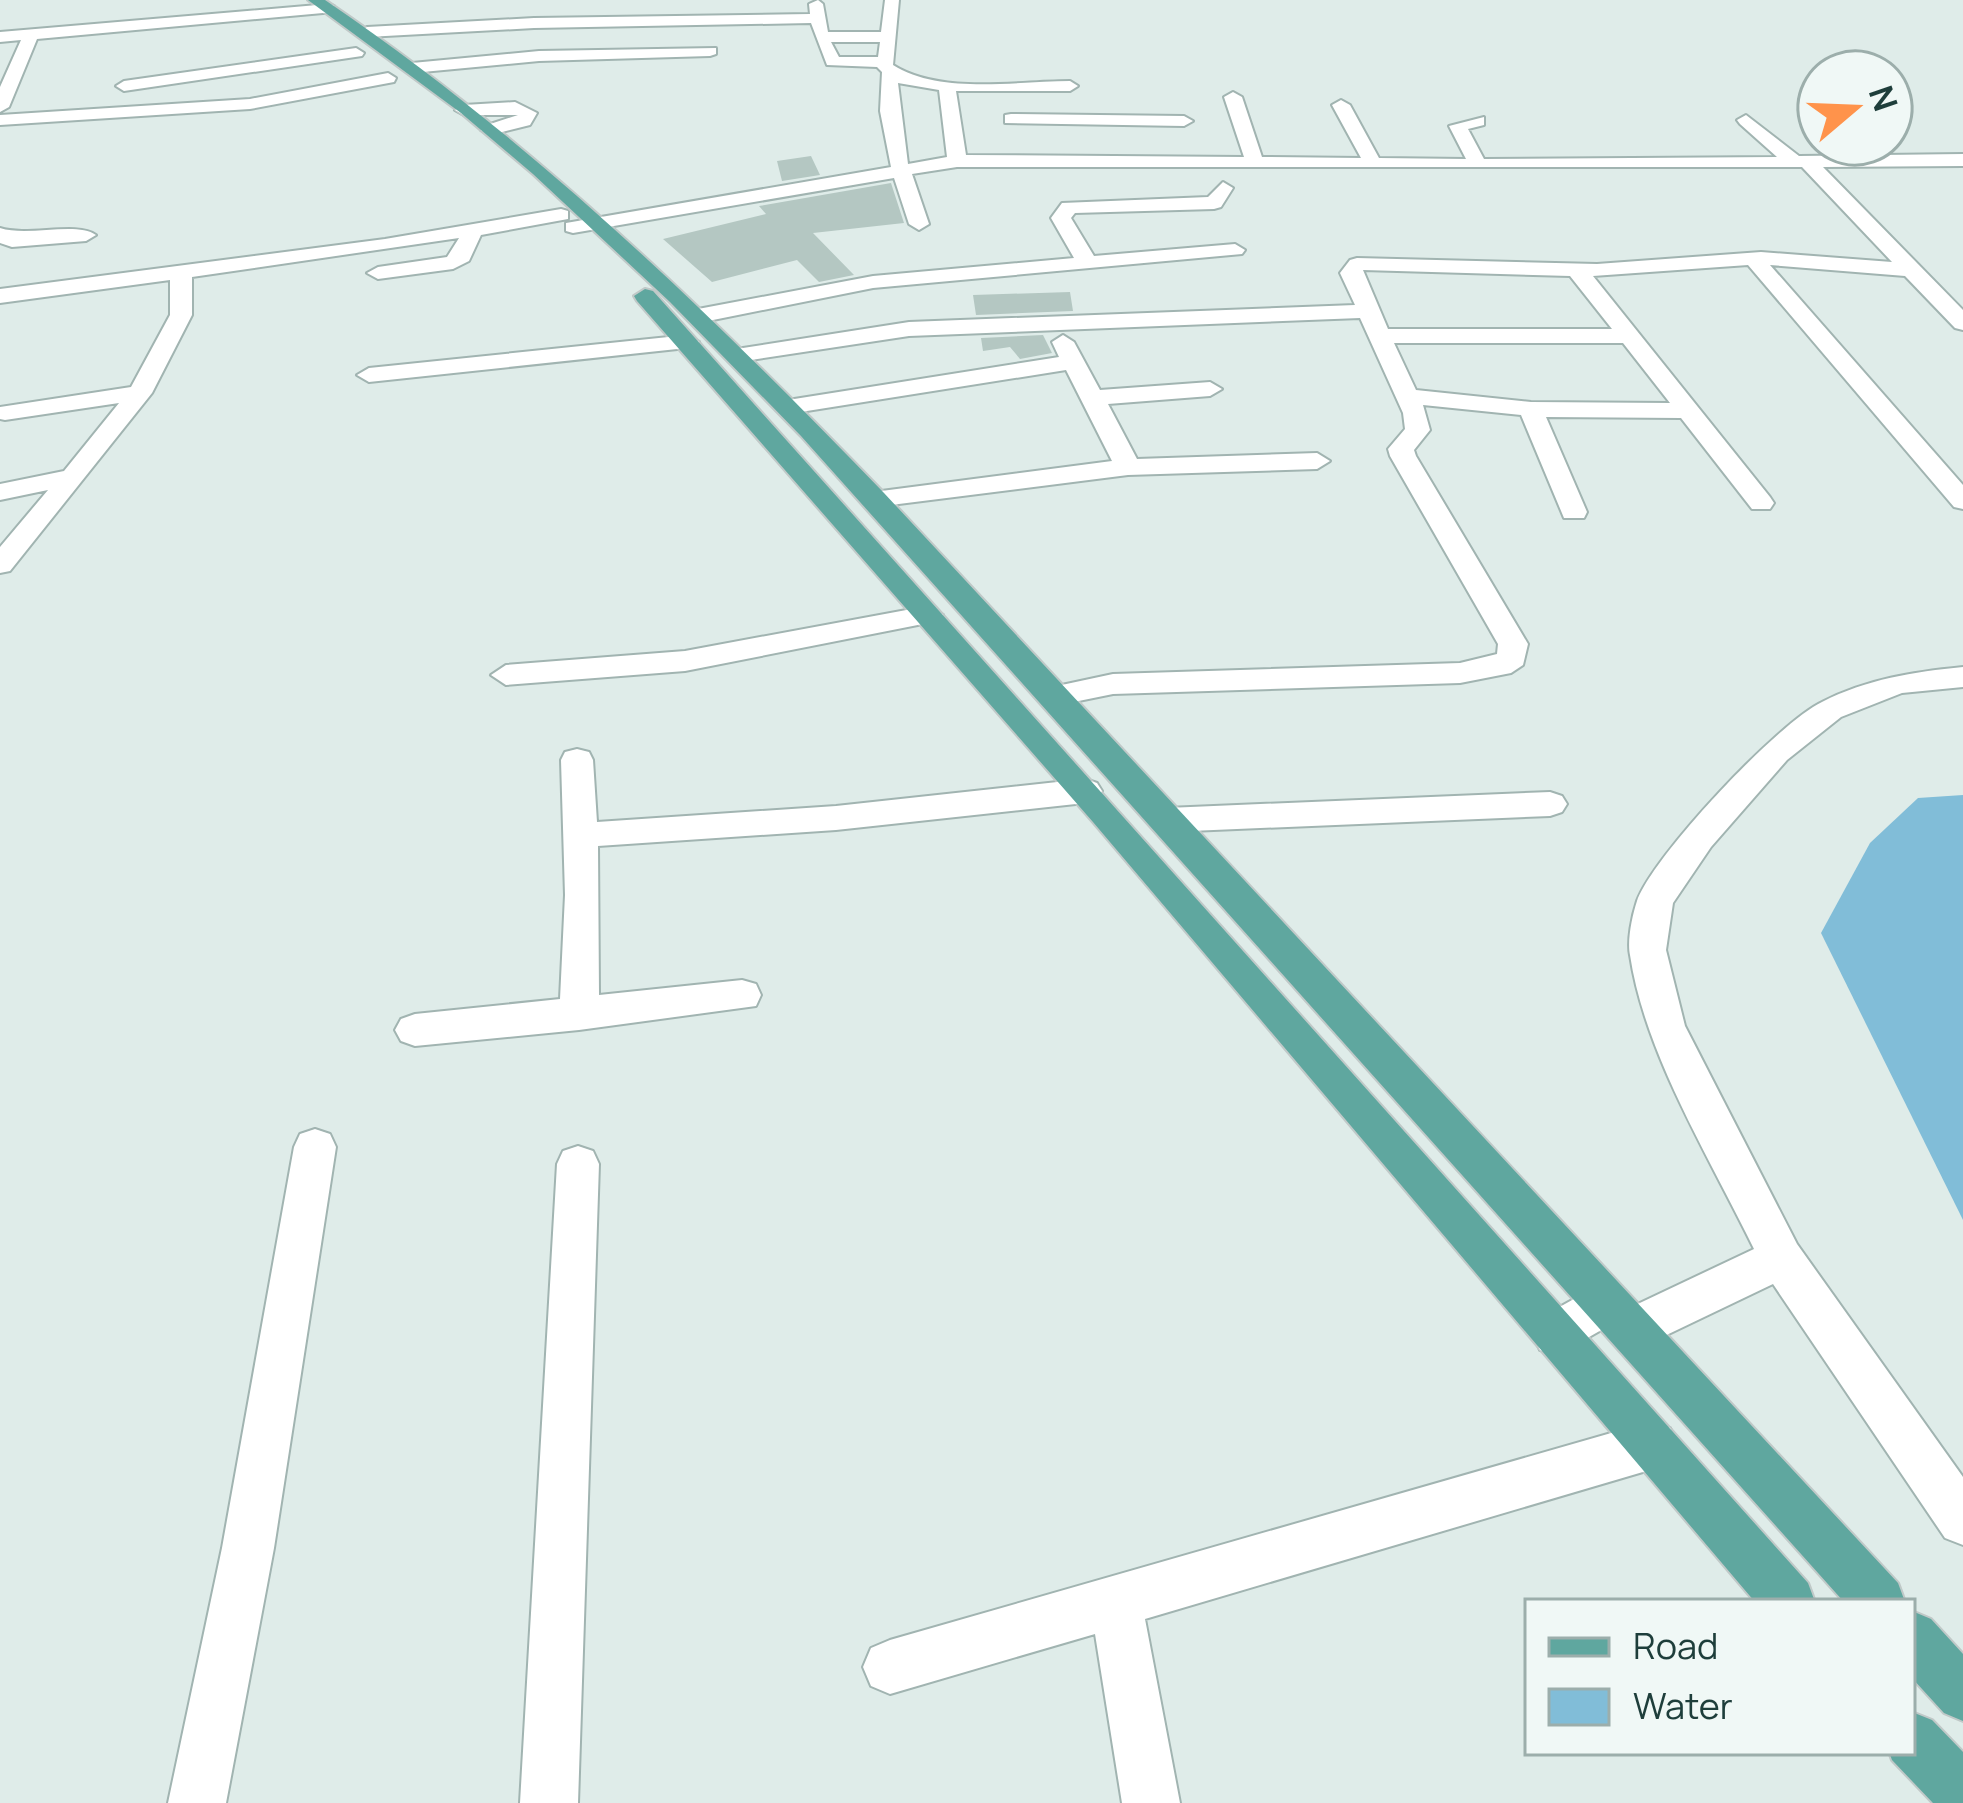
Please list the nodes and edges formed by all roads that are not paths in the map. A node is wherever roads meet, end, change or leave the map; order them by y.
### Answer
1 (308, 5) edge
2 (139, 6) dead end
3 (885, 8) edge
4 (821, 11) edge
5 (130, 29) junction
6 (31, 35) junction
7 (0, 37) edge
8 (885, 37) junction
9 (821, 38) junction
10 (361, 43) junction
11 (710, 51) dead end
12 (887, 67) junction
13 (8, 72) edge
14 (400, 73) junction
15 (947, 86) junction
16 (1012, 86) junction
17 (1070, 86) dead end
18 (1233, 97) dead end
19 (1342, 106) dead end
20 (0, 107) edge
21 (120, 110) junction
22 (0, 120) edge
23 (1746, 120) dead end
24 (1184, 121) dead end
25 (1478, 121) dead end
26 (1795, 158) edge
27 (1371, 160) junction
28 (1963, 160) edge
29 (957, 161) junction
30 (1915, 161) edge
31 (1255, 163) junction
32 (1477, 163) junction
33 (1795, 163) edge
34 (1807, 168) edge
35 (901, 173) junction
36 (1223, 188) dead end
37 (579, 221) junction
38 (919, 224) dead end
39 (2, 226) edge
40 (473, 230) junction
41 (86, 236) dead end
42 (23, 241) junction
43 (1235, 250) dead end
44 (1753, 258) junction
45 (1086, 261) junction
46 (1577, 270) junction
47 (379, 273) dead end
48 (181, 274) junction
49 (1920, 276) junction
50 (1963, 282) edge
51 (52, 290) junction
52 (0, 296) edge
53 (1369, 311) junction
54 (1963, 323) edge
55 (1052, 324) junction
56 (693, 329) junction
57 (1380, 336) junction
58 (1629, 336) junction
59 (731, 361) junction
60 (1074, 362) junction
61 (369, 375) dead end
62 (1210, 389) dead end
63 (140, 393) junction
64 (1408, 396) junction
65 (1094, 398) junction
66 (788, 407) junction
67 (1531, 409) junction
68 (1688, 411) junction
69 (5, 413) dead end
70 (1317, 460) dead end
71 (1128, 467) junction
72 (74, 477) junction
73 (0, 492) edge
74 (875, 499) junction
75 (1963, 501) edge
76 (1761, 503) dead end
77 (1574, 512) dead end
78 (0, 565) edge
79 (928, 615) junction
80 (506, 675) dead end
81 (1963, 677) edge
82 (1054, 696) junction
83 (577, 760) dead end
84 (1134, 784) junction
85 (1089, 796) junction
86 (1550, 804) dead end
87 (1167, 820) junction
88 (580, 835) junction
89 (742, 995) dead end
90 (579, 1015) junction
91 (415, 1030) dead end
92 (315, 1147) dead end
93 (578, 1164) dead end
94 (1781, 1258) junction
95 (1619, 1316) junction
96 (1556, 1334) junction
97 (1653, 1445) junction
98 (1963, 1520) edge
99 (1787, 1599) edge
100 (1876, 1599) edge
101 (1116, 1601) junction
102 (1915, 1641) edge
103 (890, 1667) dead end
104 (1963, 1694) edge
105 (1915, 1743) edge
106 (1963, 1793) edge
107 (197, 1803) edge
108 (549, 1803) edge
109 (1151, 1803) edge

1 - 5 street
1 - 10 main road
2 - 5 street
3 - 8 street
4 - 9 street
4 - 10 street
5 - 6 street
6 - 7 street
6 - 13 street
8 - 9 street
8 - 12 street
9 - 12 street
10 - 14 main road
10 - 21 street
11 - 14 street
12 - 15 street
12 - 35 street
13 - 20 street
14 - 21 street
14 - 37 main road
15 - 16 street
15 - 29 street
16 - 17 street
16 - 24 street
18 - 31 street
19 - 27 street
21 - 22 street
23 - 26 street
25 - 32 street
27 - 31 street
27 - 32 street
28 - 30 street
29 - 31 street
29 - 35 street
32 - 33 street
34 - 49 street
35 - 37 street
35 - 38 street
36 - 45 street
37 - 40 street
37 - 56 main road
39 - 42 street
40 - 47 street
40 - 48 street
41 - 42 street
42 - 51 street
43 - 45 street
44 - 46 street
44 - 49 street
44 - 75 street
45 - 56 street
46 - 53 street
46 - 58 street
48 - 51 street
48 - 63 street
49 - 50 street
49 - 54 street
51 - 52 street
53 - 55 street
53 - 57 street
55 - 59 street
55 - 60 street
56 - 59 main road
56 - 61 street
57 - 58 street
57 - 64 street
58 - 68 street
59 - 66 main road
59 - 79 main road
60 - 65 street
60 - 66 street
62 - 65 street
63 - 69 street
63 - 72 street
64 - 67 street
64 - 82 street
65 - 71 street
66 - 74 main road
67 - 68 street
67 - 77 street
68 - 76 street
70 - 71 street
71 - 74 street
72 - 73 street
72 - 78 street
74 - 82 main road
79 - 80 street
79 - 85 main road
81 - 94 street
82 - 84 main road
83 - 88 street
84 - 85 street
84 - 87 main road
85 - 88 street
85 - 96 main road
86 - 87 street
87 - 95 main road
88 - 90 street
89 - 90 street
90 - 91 street
92 - 107 street
93 - 108 street
94 - 95 street
94 - 98 street
95 - 96 street
95 - 100 main road
96 - 97 main road
97 - 99 main road
97 - 101 street
101 - 103 street
101 - 109 street
102 - 104 main road
105 - 106 main road

